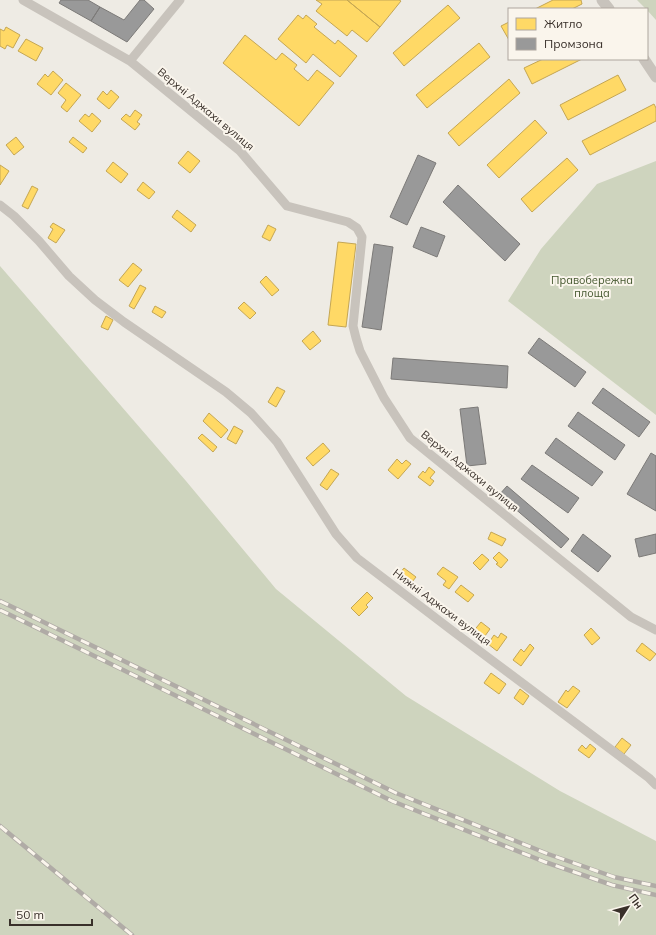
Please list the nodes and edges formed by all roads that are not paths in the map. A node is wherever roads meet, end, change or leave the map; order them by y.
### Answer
1 (23, 0) edge
2 (180, 0) edge
3 (602, 0) edge
4 (608, 8) edge
5 (645, 60) edge
6 (130, 61) junction
7 (656, 76) edge
8 (0, 205) edge
9 (656, 630) edge
10 (656, 785) edge

1 - 6 street, Верхні Аджахи вулиця
2 - 6 street
3 - 4 street
5 - 7 street
6 - 9 street, Верхні Аджахи вулиця
8 - 10 street, Нижні Аджахи вулиця

